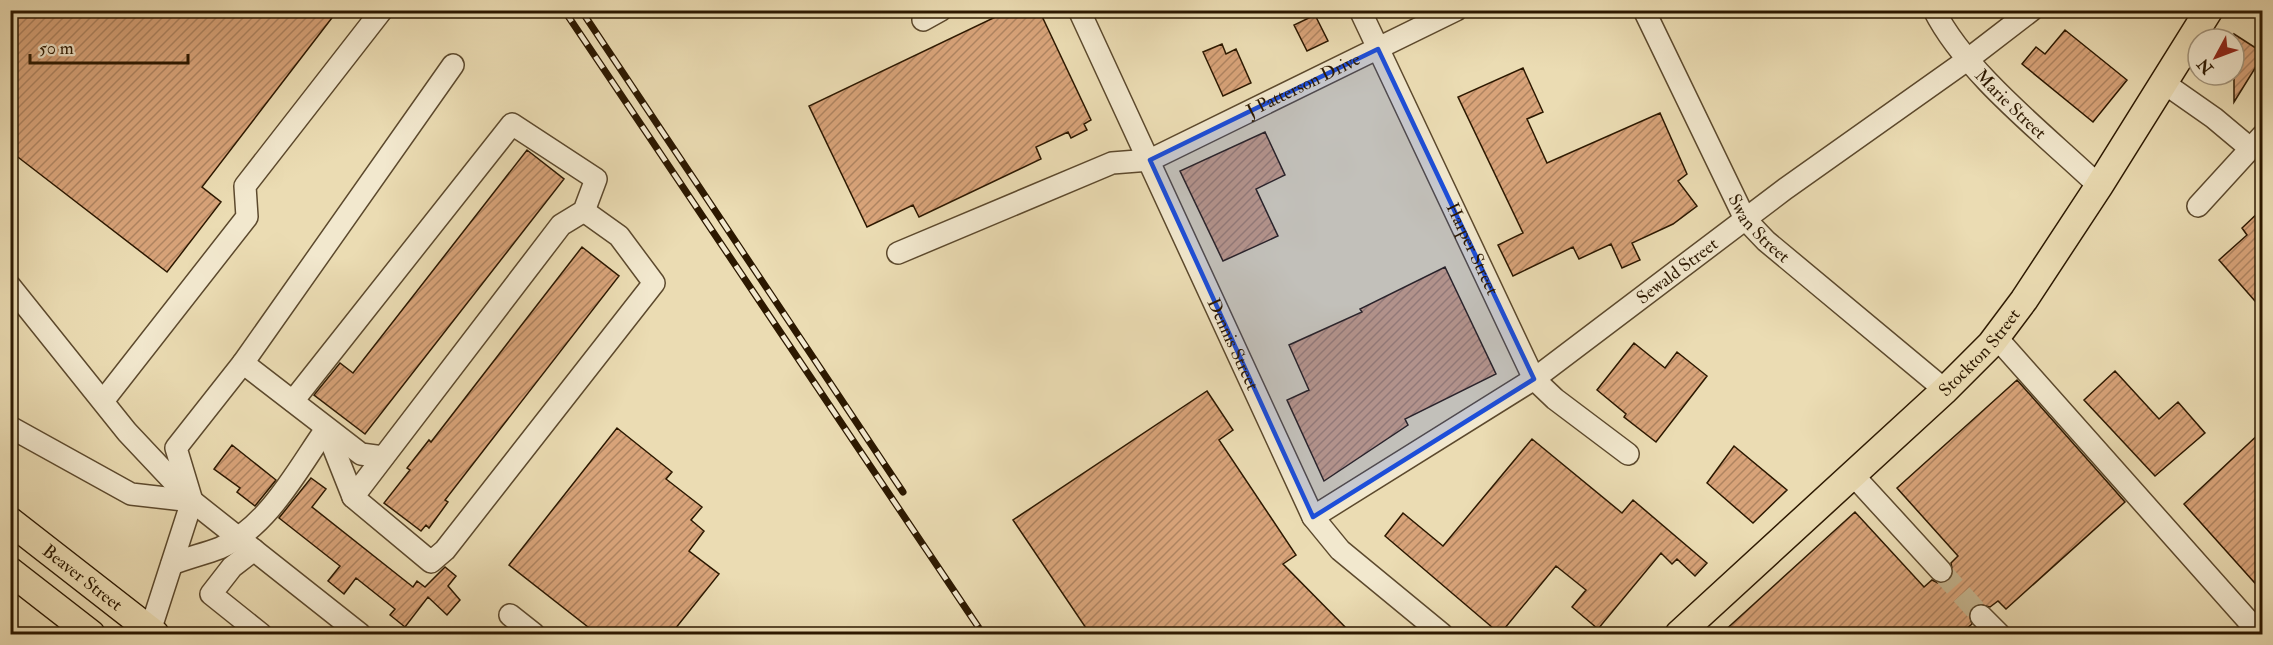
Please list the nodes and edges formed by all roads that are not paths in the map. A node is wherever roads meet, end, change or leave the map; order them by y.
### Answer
1 (382, 10) edge
2 (1079, 10) edge
3 (1360, 10) edge
4 (1456, 10) edge
5 (1644, 10) edge
6 (1934, 10) edge
7 (2032, 10) edge
8 (2210, 10) edge
9 (1378, 49) junction
10 (1967, 60) junction
11 (453, 65) dead end
12 (2164, 83) junction
13 (2257, 142) edge
14 (1150, 160) junction
15 (2099, 186) junction
16 (2198, 206) dead end
17 (584, 211) junction
18 (1745, 219) junction
19 (898, 253) dead end
20 (10, 286) edge
21 (1996, 337) junction
22 (243, 363) junction
23 (1534, 380) junction
24 (1945, 390) junction
25 (103, 401) junction
26 (293, 401) junction
27 (10, 427) edge
28 (326, 429) junction
29 (1628, 454) dead end
30 (383, 457) junction
31 (1853, 475) junction
32 (353, 496) junction
33 (192, 501) junction
34 (1313, 517) junction
35 (10, 521) edge
36 (245, 544) junction
37 (171, 564) junction
38 (10, 571) edge
39 (1941, 571) tunnel mouth
40 (510, 615) dead end
41 (1981, 616) tunnel mouth
42 (151, 633) edge
43 (91, 634) edge
44 (261, 634) edge
45 (360, 634) edge
46 (534, 634) edge
47 (1442, 634) edge
48 (1679, 634) edge
49 (1999, 634) edge
50 (2260, 634) edge

1 - 25 street
2 - 14 street, Dennis Street
3 - 9 street, Harper Street
4 - 9 street, J Patterson Drive
5 - 18 street, Swan Street
6 - 10 street, Marie Street
7 - 10 street, Sewald Street
8 - 12 main road, Stockton Street
9 - 14 street, J Patterson Drive
9 - 23 street, Harper Street
10 - 15 street, Marie Street
10 - 18 street, Sewald Street
11 - 22 street
12 - 13 street
12 - 15 main road, Stockton Street
13 - 16 street
14 - 19 street
14 - 34 street, Dennis Street
15 - 21 main road, Stockton Street
17 - 26 street
17 - 30 street
17 - 32 street
18 - 23 street, Sewald Street
18 - 24 street, Swan Street
20 - 25 street
21 - 24 main road, Stockton Street
21 - 50 street
22 - 26 street
22 - 33 street
23 - 29 street, Harper Street
23 - 34 street, Sewald Street
24 - 31 main road, Stockton Street
25 - 33 street
26 - 28 street
27 - 33 street
28 - 30 street
28 - 32 street
28 - 36 street
30 - 32 street
31 - 39 street
31 - 48 main road, Stockton Street
33 - 36 street
33 - 37 street
34 - 47 street, Dennis Street
35 - 42 main road, Beaver Street
36 - 37 street
36 - 44 street
36 - 45 street
37 - 42 street
38 - 43 main road
40 - 46 street
41 - 49 street

